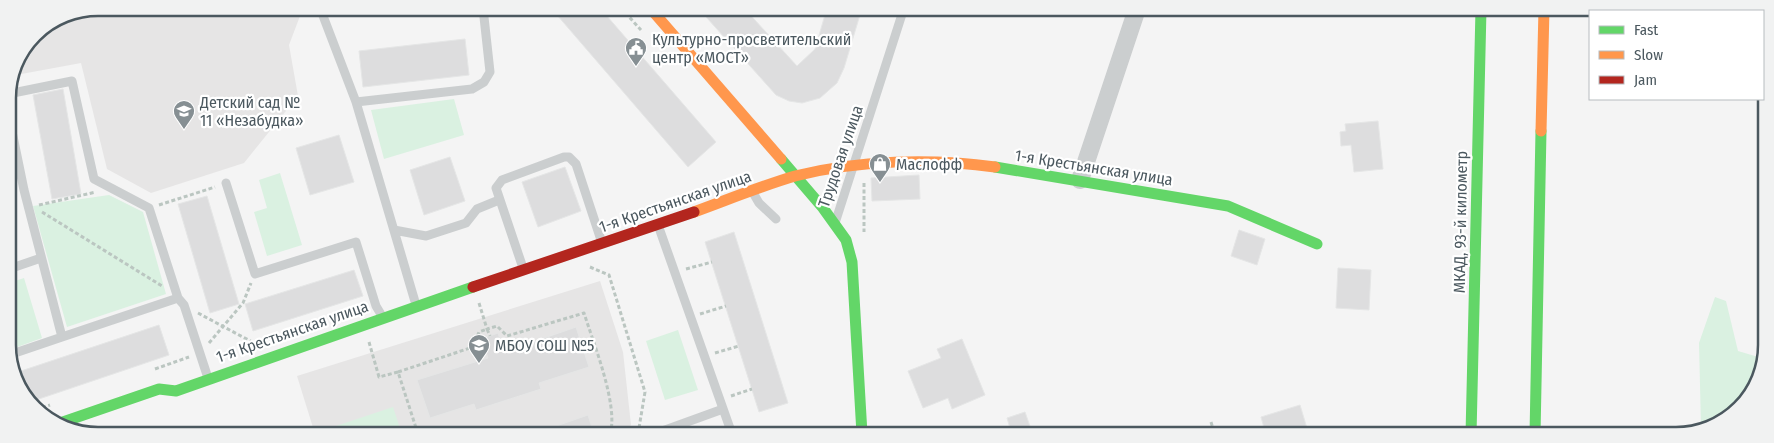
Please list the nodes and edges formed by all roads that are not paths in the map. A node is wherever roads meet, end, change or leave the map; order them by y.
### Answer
1 (323, 16) edge
2 (484, 16) edge
3 (657, 16) edge
4 (902, 16) edge
5 (1135, 16) edge
6 (1480, 16) edge
7 (1544, 16) edge
8 (16, 92) edge
9 (356, 102) junction
10 (16, 147) edge
11 (852, 166) junction
12 (796, 176) junction
13 (1080, 180) junction
14 (226, 184) road end
15 (752, 191) junction
16 (499, 200) junction
17 (776, 219) dead end
18 (835, 222) junction
19 (658, 225) junction
20 (394, 230) junction
21 (602, 243) junction
22 (1317, 244) dead end
23 (41, 258) junction
24 (16, 267) edge
25 (523, 269) junction
26 (179, 298) junction
27 (417, 305) junction
28 (382, 316) junction
29 (62, 337) junction
30 (17, 352) edge
31 (208, 378) junction
32 (723, 409) junction
33 (67, 421) edge
34 (673, 427) edge
35 (729, 427) edge
36 (862, 427) edge
37 (1472, 427) edge
38 (1535, 427) edge

1 - 9 lane
2 - 9 lane
3 - 12 main road
4 - 11 lane, Трудовая улица
5 - 13 street
6 - 37 main road, МКАД, 93-й километр
7 - 38 main road
8 - 26 lane
9 - 20 lane
10 - 23 lane
11 - 12 main road, 1-я Крестьянская улица
11 - 13 main road, 1-я Крестьянская улица
11 - 18 lane, Трудовая улица
12 - 15 main road, 1-я Крестьянская улица
12 - 18 main road
13 - 22 main road, 1-я Крестьянская улица
14 - 28 lane
15 - 17 lane
15 - 19 main road, 1-я Крестьянская улица
16 - 20 lane
16 - 21 lane
16 - 25 lane
18 - 36 main road, Трудовая улица
19 - 21 main road, 1-я Крестьянская улица
19 - 32 lane
20 - 27 lane
21 - 25 main road, 1-я Крестьянская улица
23 - 24 lane
23 - 29 lane
25 - 27 main road, 1-я Крестьянская улица
26 - 29 lane
26 - 31 lane
27 - 28 main road, 1-я Крестьянская улица
28 - 31 main road, 1-я Крестьянская улица
29 - 30 lane
31 - 33 main road, 1-я Крестьянская улица
32 - 34 lane
32 - 35 lane

